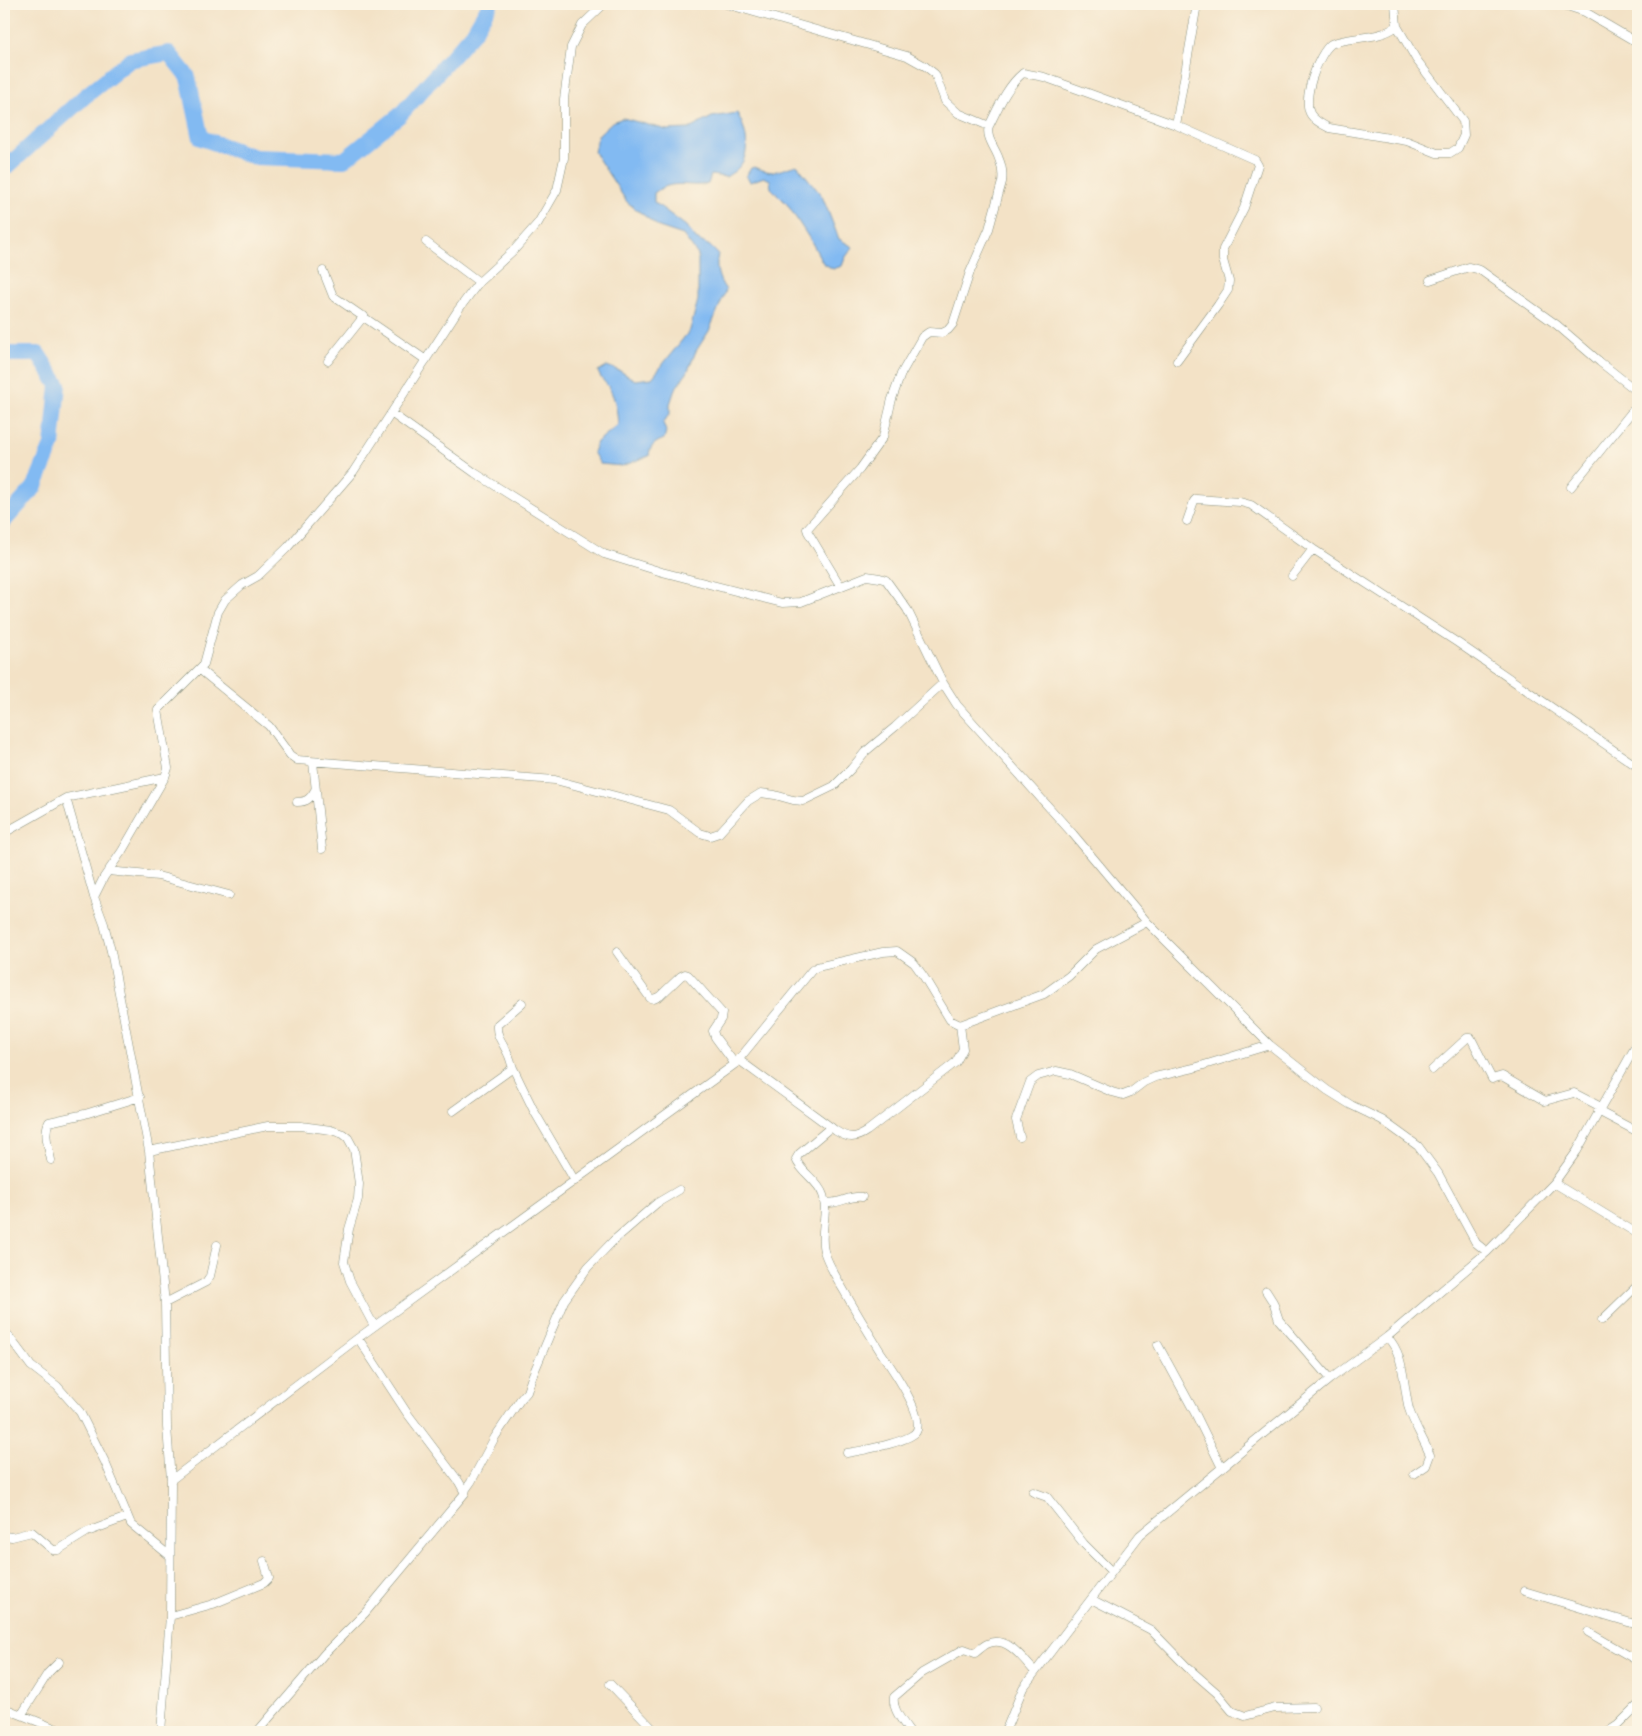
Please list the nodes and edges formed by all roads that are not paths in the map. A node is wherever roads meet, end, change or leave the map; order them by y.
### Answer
1 (604, 4) edge
2 (726, 4) edge
3 (1198, 4) edge
4 (1394, 4) edge
5 (1561, 4) edge
6 (1585, 8) edge
7 (1397, 26) junction
8 (1638, 43) edge
9 (988, 126) junction
10 (1176, 126) junction
11 (426, 242) dead end
12 (323, 271) dead end
13 (1430, 280) dead end
14 (479, 282) junction
15 (364, 316) junction
16 (426, 360) junction
17 (328, 361) dead end
18 (1177, 361) dead end
19 (1638, 392) edge
20 (1638, 404) edge
21 (391, 413) junction
22 (1571, 487) dead end
23 (1186, 520) dead end
24 (1313, 549) junction
25 (1292, 576) dead end
26 (841, 587) junction
27 (199, 669) junction
28 (943, 683) junction
29 (313, 762) junction
30 (1638, 767) edge
31 (165, 777) junction
32 (315, 790) junction
33 (66, 798) junction
34 (297, 802) dead end
35 (4, 833) edge
36 (322, 849) dead end
37 (108, 871) junction
38 (229, 896) dead end
39 (94, 897) junction
40 (1147, 922) junction
41 (617, 952) dead end
42 (522, 1002) dead end
43 (960, 1025) junction
44 (1638, 1042) edge
45 (1270, 1044) junction
46 (737, 1062) junction
47 (513, 1068) junction
48 (1432, 1070) dead end
49 (140, 1098) junction
50 (1600, 1109) junction
51 (453, 1111) dead end
52 (831, 1127) junction
53 (1638, 1132) edge
54 (1020, 1137) dead end
55 (149, 1151) junction
56 (51, 1160) dead end
57 (574, 1181) junction
58 (1554, 1183) junction
59 (678, 1190) dead end
60 (862, 1197) dead end
61 (824, 1202) junction
62 (1638, 1234) edge
63 (217, 1245) dead end
64 (1487, 1252) junction
65 (1638, 1285) edge
66 (1266, 1291) dead end
67 (165, 1303) junction
68 (1602, 1320) dead end
69 (374, 1326) junction
70 (4, 1330) edge
71 (1387, 1337) junction
72 (358, 1338) junction
73 (1158, 1345) dead end
74 (1330, 1379) junction
75 (847, 1453) dead end
76 (1222, 1468) junction
77 (1414, 1474) dead end
78 (171, 1480) junction
79 (1033, 1492) dead end
80 (465, 1493) junction
81 (127, 1517) junction
82 (4, 1536) edge
83 (170, 1556) junction
84 (264, 1560) dead end
85 (1111, 1571) junction
86 (1524, 1591) dead end
87 (1090, 1599) junction
88 (170, 1616) junction
89 (1638, 1625) edge
90 (1588, 1632) dead end
91 (1638, 1661) edge
92 (59, 1662) dead end
93 (1035, 1672) junction
94 (610, 1684) dead end
95 (1638, 1705) edge
96 (1314, 1707) dead end
97 (4, 1708) edge
98 (22, 1714) junction
99 (64, 1732) edge
100 (161, 1732) edge
101 (257, 1732) edge
102 (656, 1732) edge
103 (910, 1732) edge
104 (1005, 1732) edge
105 (1607, 1732) edge

1 - 14 street
2 - 9 street
3 - 10 street
4 - 7 street
5 - 6 street
6 - 8 street
7 - 7 street
9 - 10 street
9 - 26 street
10 - 18 street
11 - 14 street
12 - 15 street
13 - 19 street
14 - 16 street
15 - 16 street
15 - 17 street
16 - 21 street
20 - 22 street
21 - 26 street
21 - 27 street
23 - 24 street
24 - 25 street
24 - 30 street
26 - 28 street
27 - 29 street
27 - 31 street
28 - 29 street
28 - 40 street
29 - 32 street
31 - 33 street
31 - 37 street
32 - 34 street
32 - 36 street
33 - 35 street
33 - 39 street
37 - 38 street
37 - 39 street
39 - 49 street
40 - 43 street
40 - 45 street
41 - 46 street
42 - 47 street
43 - 46 street
43 - 52 street
44 - 50 street
45 - 54 street
45 - 64 street
46 - 52 street
46 - 57 street
47 - 51 street
47 - 57 street
48 - 50 street
49 - 55 street
49 - 56 street
50 - 53 street
50 - 58 street
52 - 61 street
55 - 67 street
55 - 69 street
57 - 69 street
58 - 62 street
58 - 64 street
59 - 80 street
60 - 61 street
61 - 75 street
63 - 67 street
64 - 71 street
65 - 68 street
66 - 74 street
67 - 78 street
69 - 72 street
70 - 81 street
71 - 74 street
71 - 77 street
72 - 78 street
72 - 80 street
73 - 76 street
74 - 76 street
76 - 85 street
78 - 83 street
79 - 85 street
80 - 101 street
81 - 82 street
81 - 83 street
83 - 88 street
84 - 88 street
85 - 87 street
86 - 89 street
87 - 93 street
87 - 96 street
88 - 100 street
90 - 91 street
92 - 98 street
93 - 103 street
93 - 104 street
94 - 102 street
95 - 105 street
97 - 98 street
98 - 99 street

